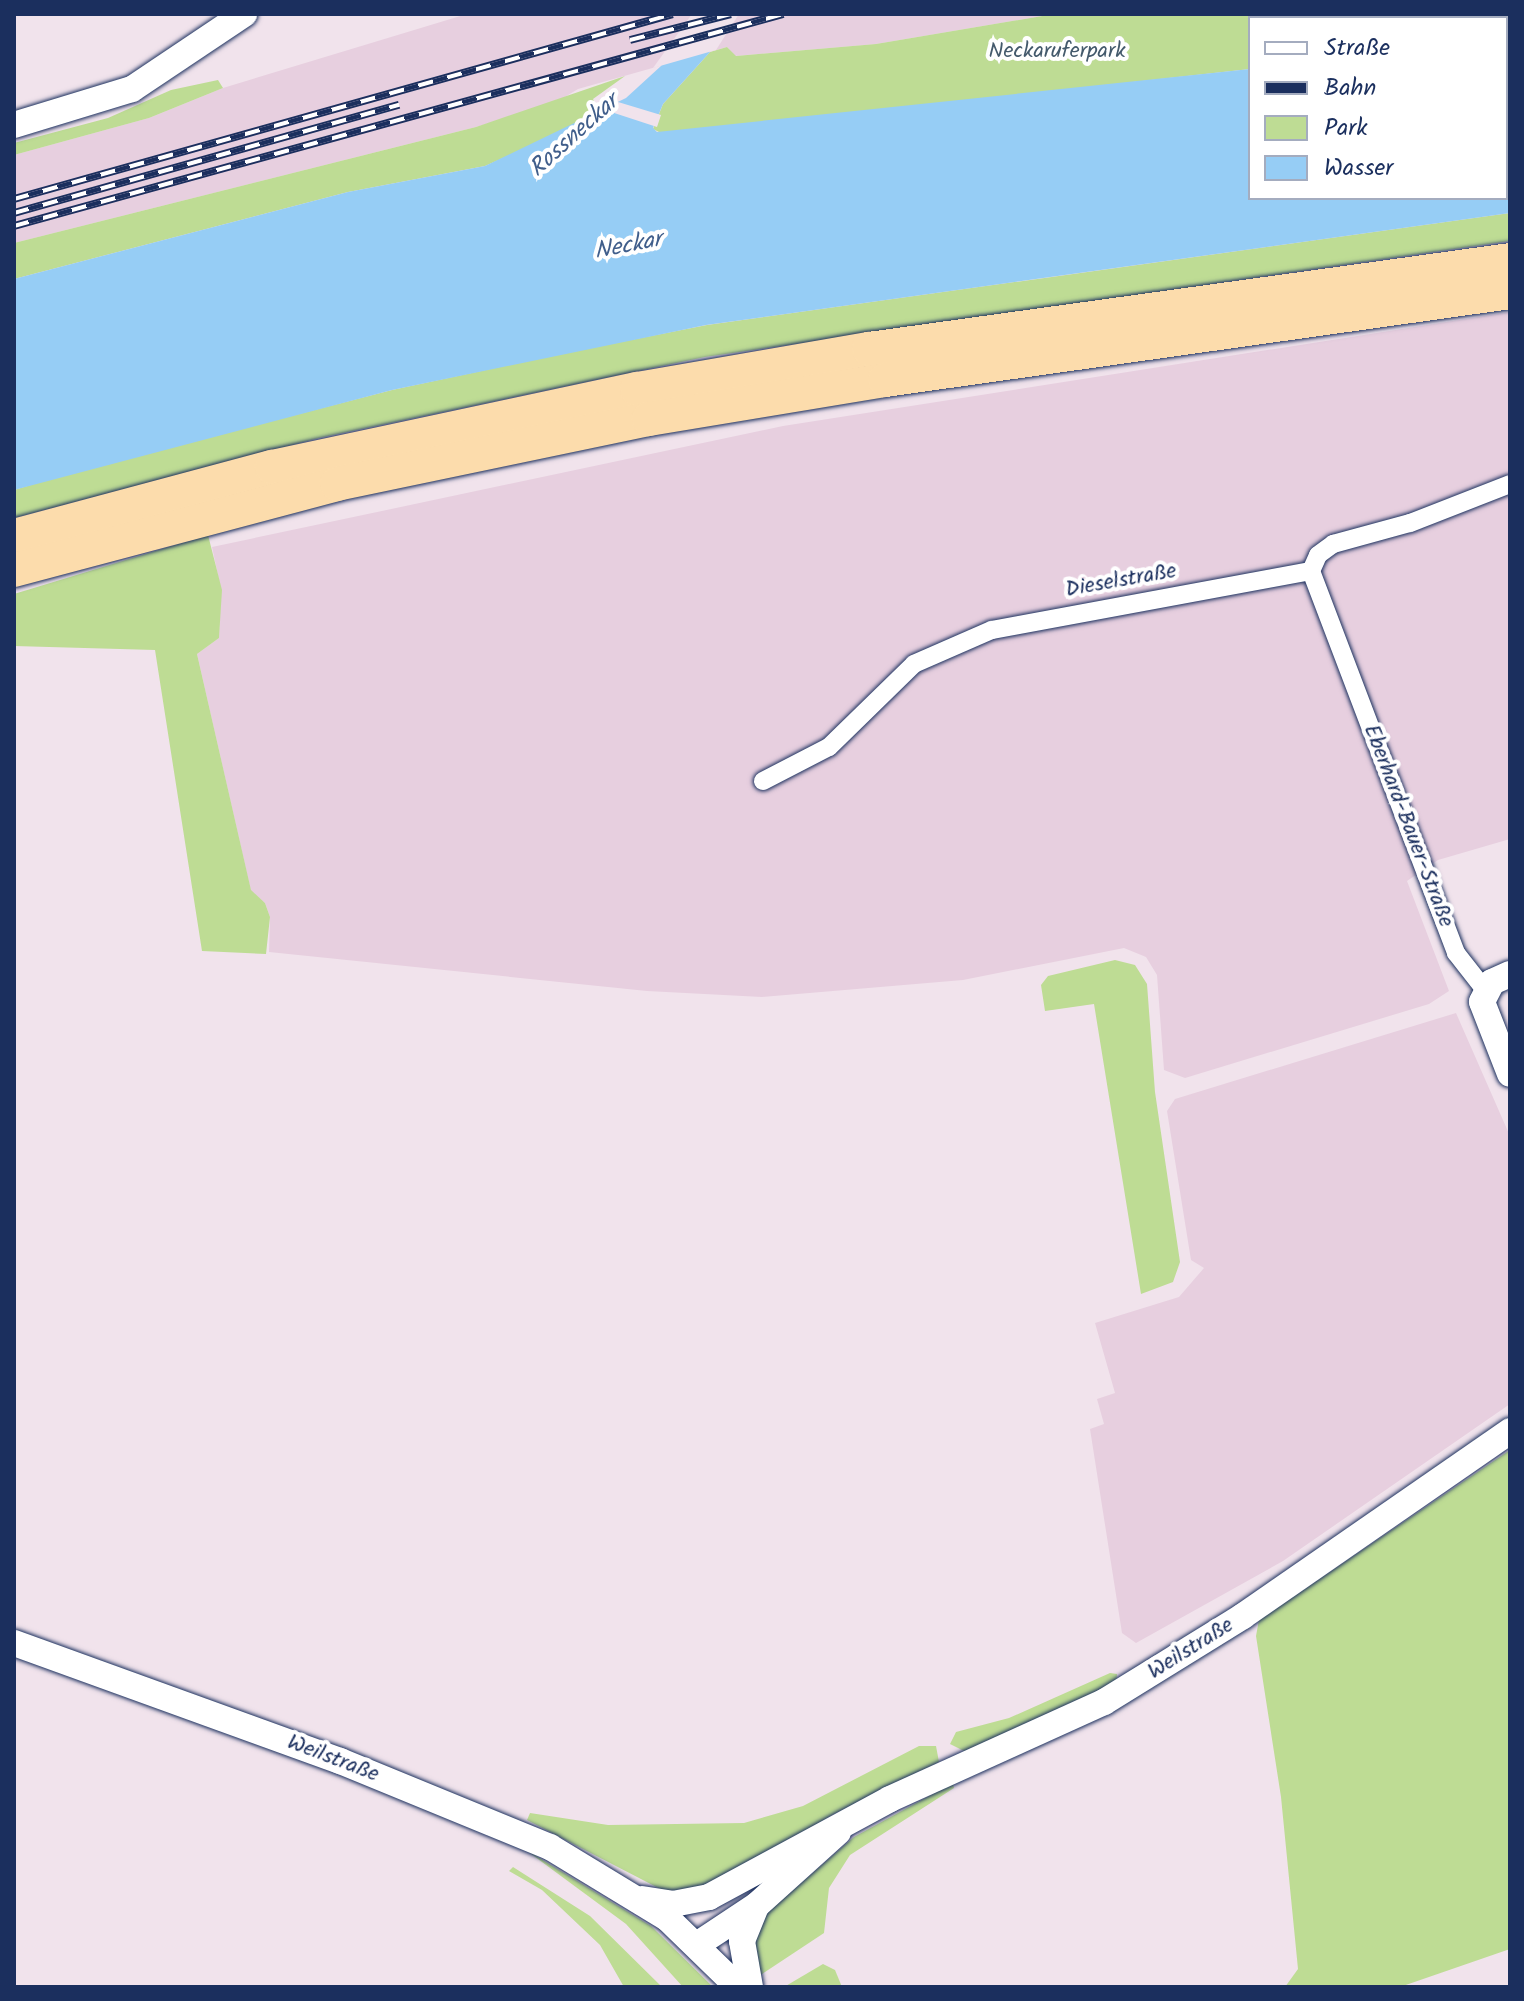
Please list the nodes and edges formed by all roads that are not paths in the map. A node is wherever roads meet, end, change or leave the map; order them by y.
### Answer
1 (244, 14) edge
2 (14, 125) edge
3 (1510, 260) edge
4 (1510, 292) edge
5 (1510, 484) edge
6 (14, 536) edge
7 (14, 570) edge
8 (1311, 571) junction
9 (763, 781) dead end
10 (1510, 974) edge
11 (1485, 990) junction
12 (1510, 1074) edge
13 (1510, 1431) edge
14 (14, 1643) edge
15 (846, 1823) junction
16 (735, 1884) junction
17 (642, 1899) junction
18 (757, 1905) junction
19 (698, 1944) junction
20 (736, 1973) edge
21 (750, 1987) edge

1 - 2 street
3 - 6 highway
4 - 7 highway
5 - 8 street
8 - 9 street, Dieselstraße
8 - 11 street, Eberhard-Bauer-Straße
10 - 11 street
11 - 12 street
13 - 15 street, Weilstraße
14 - 17 street, Weilstraße
15 - 16 street, Weilstraße
15 - 18 street, Weilstraße
16 - 17 street, Weilstraße
16 - 19 street
17 - 19 street, Weilstraße
18 - 19 street, Weilstraße
18 - 20 street
19 - 20 street
20 - 21 street

